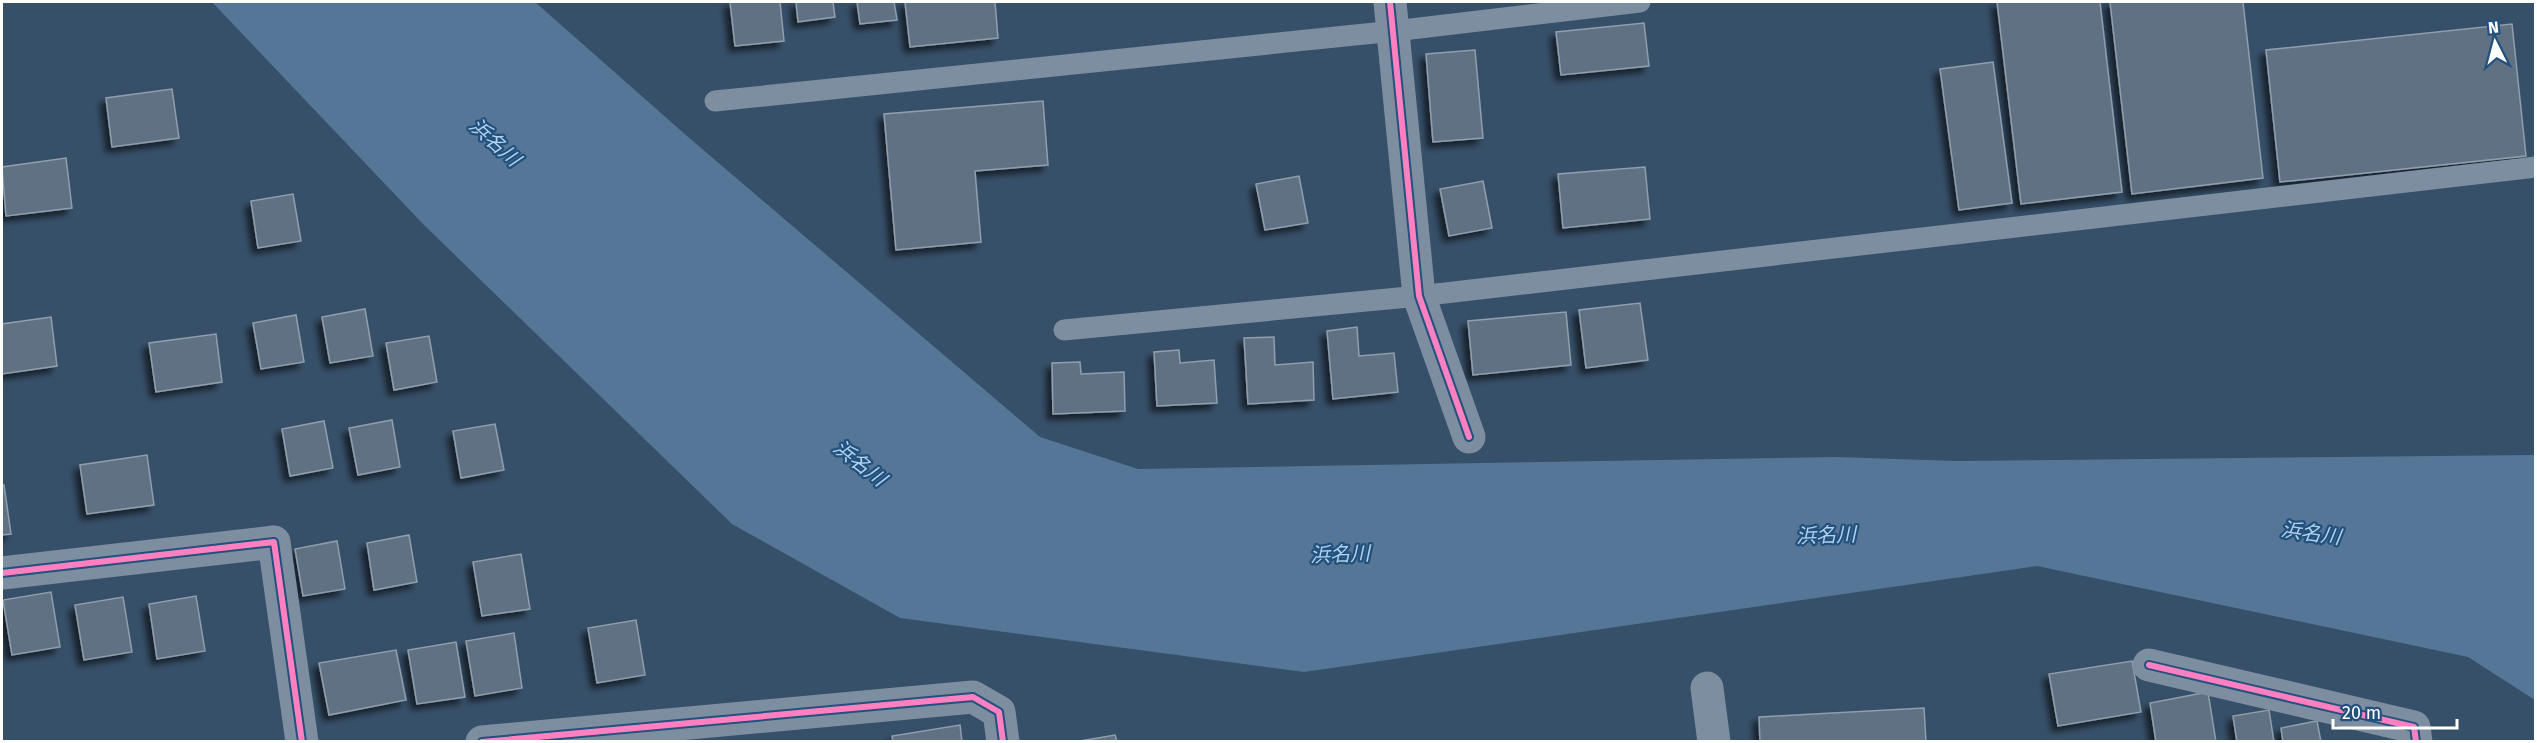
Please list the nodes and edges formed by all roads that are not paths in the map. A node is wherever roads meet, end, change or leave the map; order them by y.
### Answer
1 (1640, 2) edge
2 (1392, 16) edge
3 (715, 101) dead end
4 (2535, 167) edge
5 (1419, 297) junction
6 (1064, 330) dead end
7 (1469, 437) dead end
8 (2, 573) edge
9 (2149, 665) dead end
10 (1707, 688) dead end
11 (302, 741) edge
12 (482, 741) edge
13 (1003, 741) edge
14 (1714, 741) edge
15 (2416, 741) edge

1 - 2 lane
2 - 3 lane
2 - 5 street
4 - 5 lane
5 - 6 lane
5 - 7 street
8 - 11 street
9 - 15 street
10 - 14 street
12 - 13 street

